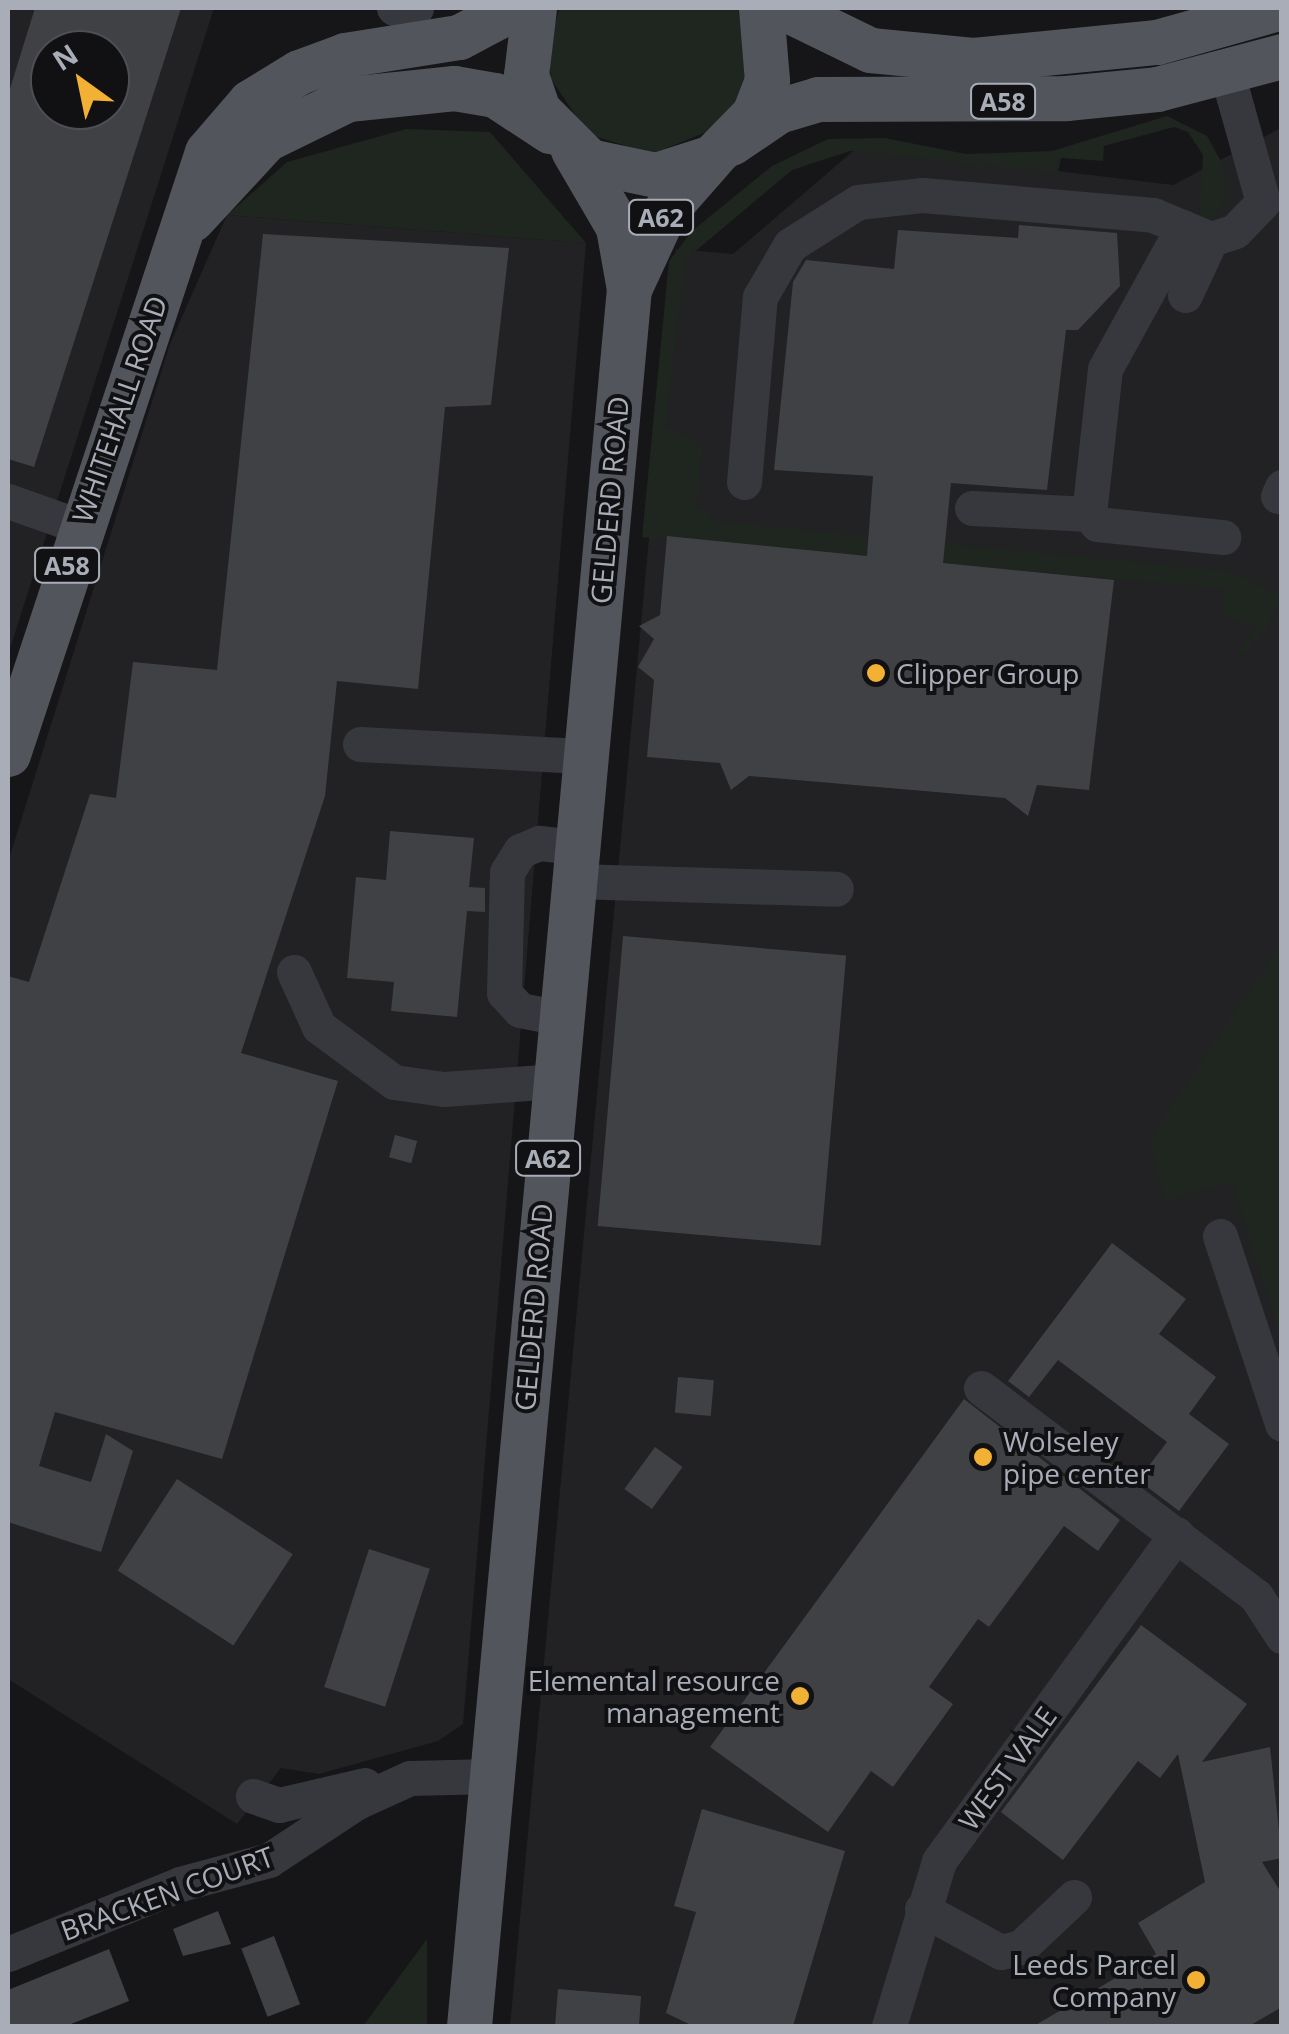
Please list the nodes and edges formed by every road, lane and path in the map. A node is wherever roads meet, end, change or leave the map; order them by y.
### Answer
1 (394, 8) edge
2 (416, 8) edge
3 (514, 8) edge
4 (534, 8) edge
5 (761, 8) edge
6 (784, 8) edge
7 (1278, 8) edge
8 (1282, 56) edge
9 (1226, 73) junction
10 (567, 145) junction
11 (721, 150) junction
12 (1272, 203) edge
13 (1197, 233) junction
14 (178, 236) junction
15 (629, 289) junction
16 (1185, 295) dead end
17 (744, 482) dead end
18 (8, 500) edge
19 (972, 508) dead end
20 (1088, 514) junction
21 (80, 526) junction
22 (1224, 537) dead end
23 (360, 744) dead end
24 (8, 754) edge
25 (585, 756) junction
26 (575, 864) junction
27 (836, 889) dead end
28 (294, 972) dead end
29 (561, 1018) junction
30 (555, 1082) junction
31 (1220, 1236) dead end
32 (980, 1388) dead end
33 (1282, 1424) edge
34 (1177, 1534) junction
35 (1282, 1636) edge
36 (490, 1776) junction
37 (410, 1778) junction
38 (253, 1796) dead end
39 (1074, 1897) dead end
40 (922, 1909) junction
41 (8, 1954) edge
42 (468, 2026) edge
43 (889, 2026) edge

1 - 2 street
3 - 14 main road, WHITEHALL ROAD / A58
4 - 10 main road, GELDERD ROAD
5 - 11 main road
6 - 7 main road
8 - 9 main road, A58
9 - 11 main road, A58
9 - 12 street
10 - 11 main road, A58
10 - 14 main road, WHITEHALL ROAD / A58
10 - 15 main road, GELDERD ROAD / A62
11 - 15 main road, GELDERD ROAD / A62
12 - 13 street
13 - 16 street
13 - 17 street
13 - 20 street
14 - 21 main road, WHITEHALL ROAD / A58
15 - 25 main road, GELDERD ROAD / A62
18 - 21 street
19 - 20 street
20 - 22 street
21 - 24 main road, WHITEHALL ROAD / A58
23 - 25 street
25 - 26 main road, GELDERD ROAD / A62
26 - 27 street
26 - 29 main road, GELDERD ROAD / A62
26 - 29 street
28 - 30 street
29 - 30 main road, GELDERD ROAD / A62
30 - 36 main road, GELDERD ROAD / A62
31 - 33 street
32 - 34 street
34 - 35 street
34 - 40 street, WEST VALE
36 - 37 street, BRACKEN COURT
36 - 42 main road, GELDERD ROAD / A62
37 - 38 street
37 - 41 street, BRACKEN COURT
39 - 40 street
40 - 43 street, WEST VALE

